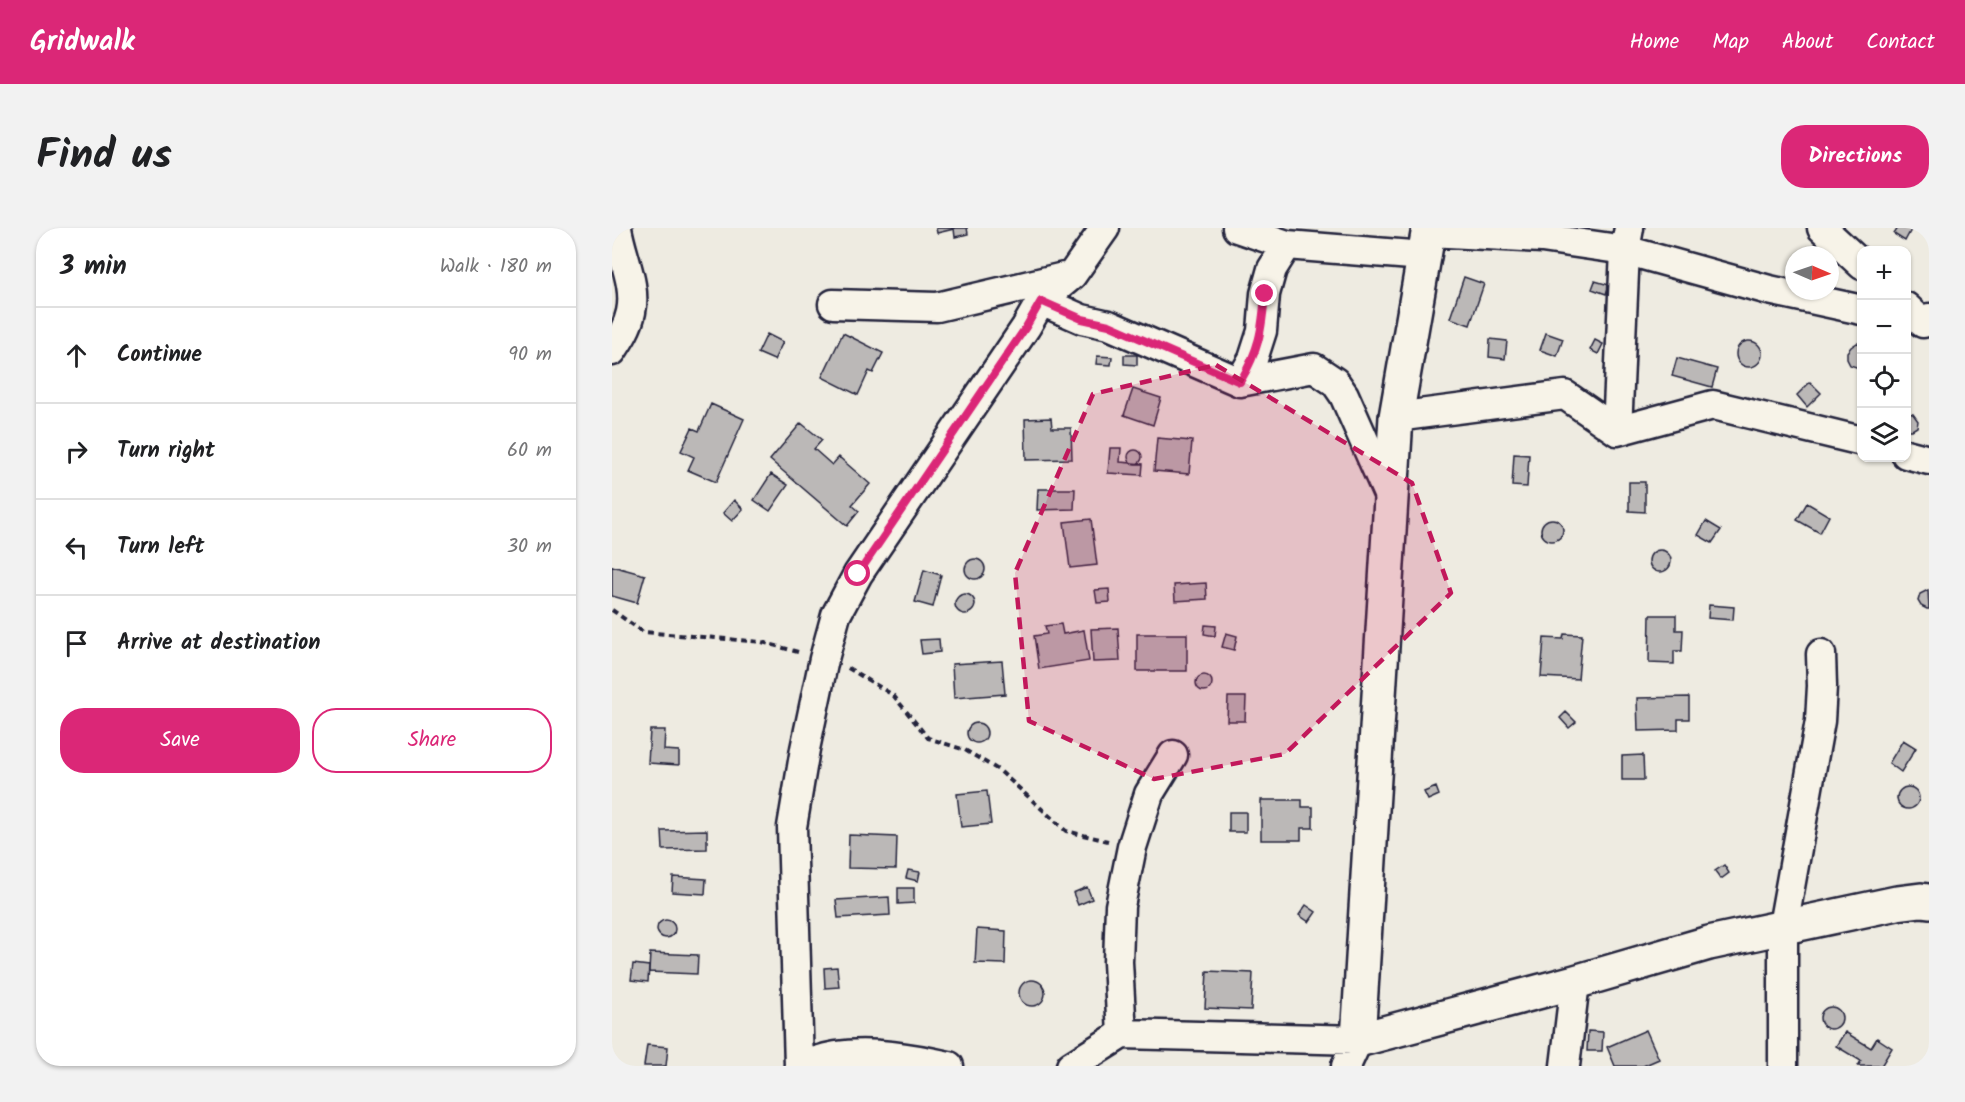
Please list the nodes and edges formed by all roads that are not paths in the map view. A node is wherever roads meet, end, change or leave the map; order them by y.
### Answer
1 (617, 228) edge
2 (1105, 228) edge
3 (1237, 228) edge
4 (1822, 228) edge
5 (1427, 239) edge
6 (1627, 239) edge
7 (1287, 245) junction
8 (1857, 260) edge
9 (1072, 275) junction
10 (1041, 301) junction
11 (833, 304) dead end
12 (1857, 309) edge
13 (612, 351) edge
14 (1240, 382) junction
15 (1396, 417) junction
16 (1617, 431) junction
17 (1857, 440) edge
18 (1911, 455) edge
19 (1929, 460) edge
20 (1391, 501) junction
21 (1821, 654) dead end
22 (1173, 755) dead end
23 (1929, 901) edge
24 (1782, 926) junction
25 (1575, 982) junction
26 (1122, 1034) junction
27 (1352, 1053) edge
28 (799, 1066) edge
29 (949, 1066) edge
30 (1071, 1066) edge
31 (1565, 1066) edge
32 (1783, 1066) edge

1 - 13 street
2 - 9 street
3 - 7 street
4 - 8 street
5 - 6 street
5 - 7 street
5 - 15 street
6 - 12 street
6 - 16 street
7 - 14 street
9 - 10 street
9 - 11 street
10 - 14 street
10 - 28 street
14 - 20 street
15 - 16 street
15 - 20 street
16 - 17 street
18 - 19 street
20 - 27 street
21 - 24 street
22 - 26 street
23 - 24 street
24 - 25 street
24 - 32 street
25 - 27 street
25 - 31 street
26 - 27 street
26 - 30 street
28 - 29 street

